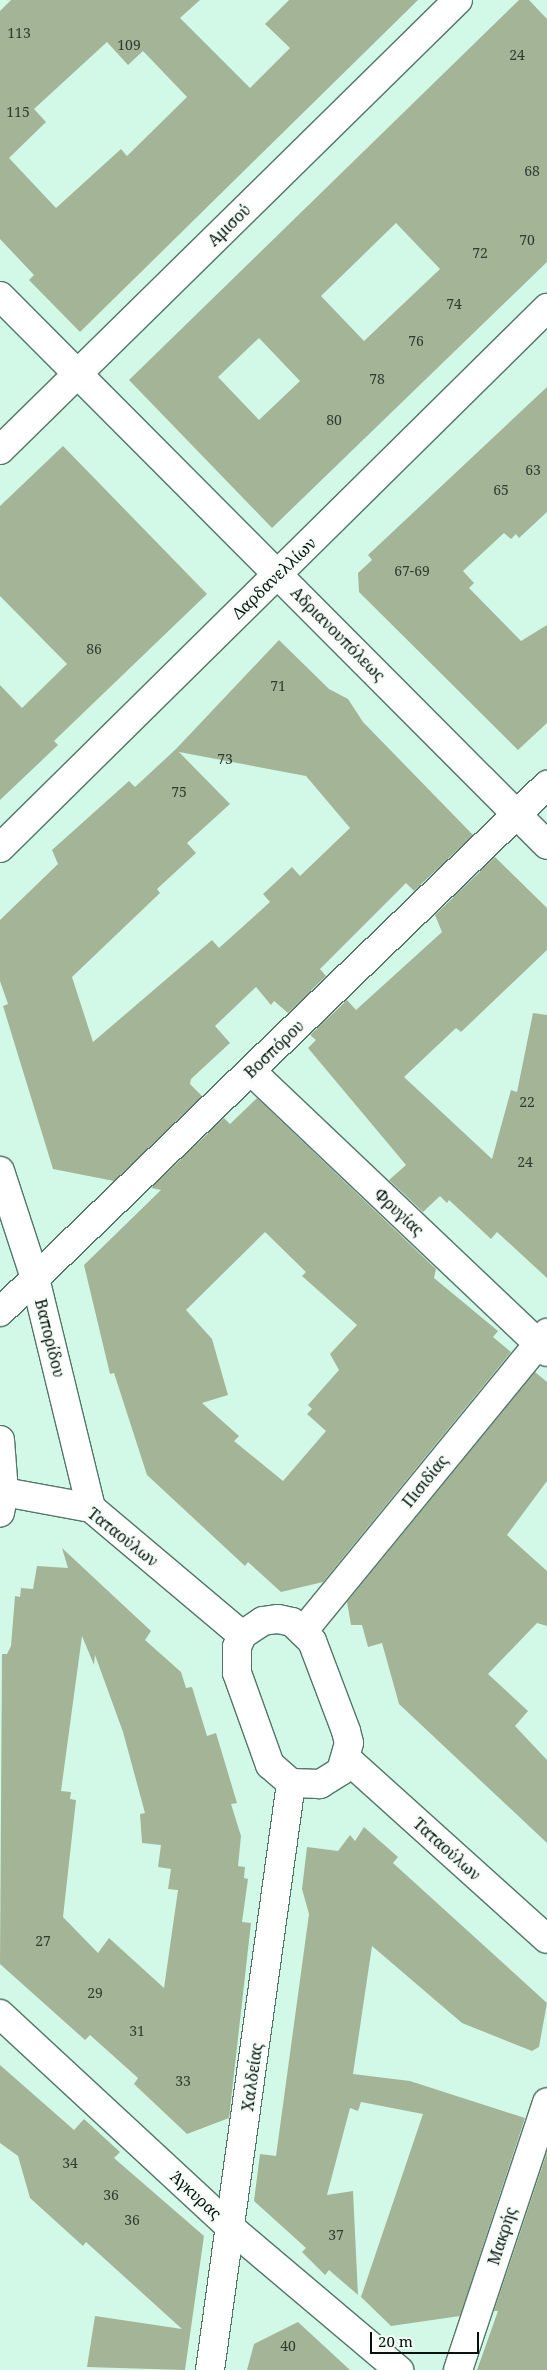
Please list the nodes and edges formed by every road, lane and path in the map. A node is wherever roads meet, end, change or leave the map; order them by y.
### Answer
1 (458, 0) edge
2 (0, 296) edge
3 (547, 308) edge
4 (78, 373) junction
5 (0, 450) edge
6 (278, 574) junction
7 (547, 786) edge
8 (518, 814) junction
9 (547, 845) edge
10 (0, 848) edge
11 (250, 1071) junction
12 (0, 1171) edge
13 (35, 1278) junction
14 (0, 1312) edge
15 (544, 1343) edge
16 (0, 1440) edge
17 (2, 1503) edge
18 (91, 1508) junction
19 (304, 1630) junction
20 (242, 1635) junction
21 (346, 1758) junction
22 (291, 1783) junction
23 (547, 1939) edge
24 (0, 2014) edge
25 (547, 2102) edge
26 (232, 2229) junction
27 (210, 2370) edge
28 (399, 2370) edge
29 (458, 2370) edge

1 - 4 street, Αμισού
2 - 4 street, Αδριανουπόλεως
3 - 6 street, Δαρδανελλίων
4 - 5 street, Αμισού
4 - 6 street, Αδριανουπόλεως
6 - 8 street, Αδριανουπόλεως
6 - 10 street, Δαρδανελλίων
7 - 8 street, Βοσπόρου
8 - 9 street, Αδριανουπόλεως
8 - 11 street, Βοσπόρου
11 - 13 street, Βοσπόρου
11 - 15 street, Φρυγίας
12 - 13 street, Βαπορίδου
13 - 14 street, Βοσπόρου
13 - 18 street, Βαπορίδου
15 - 19 street, Πισιδίας
16 - 17 street, Ταταούλων
17 - 18 street, Ταταούλων
18 - 20 street, Ταταούλων
19 - 20 street
19 - 21 street
20 - 22 street
21 - 22 street
21 - 23 street, Ταταούλων
22 - 26 street, Χαλδείας
24 - 26 street, Άγκυρας
25 - 29 street, Μακρής
26 - 27 street, Χαλδείας
26 - 28 street, Άγκυρας

